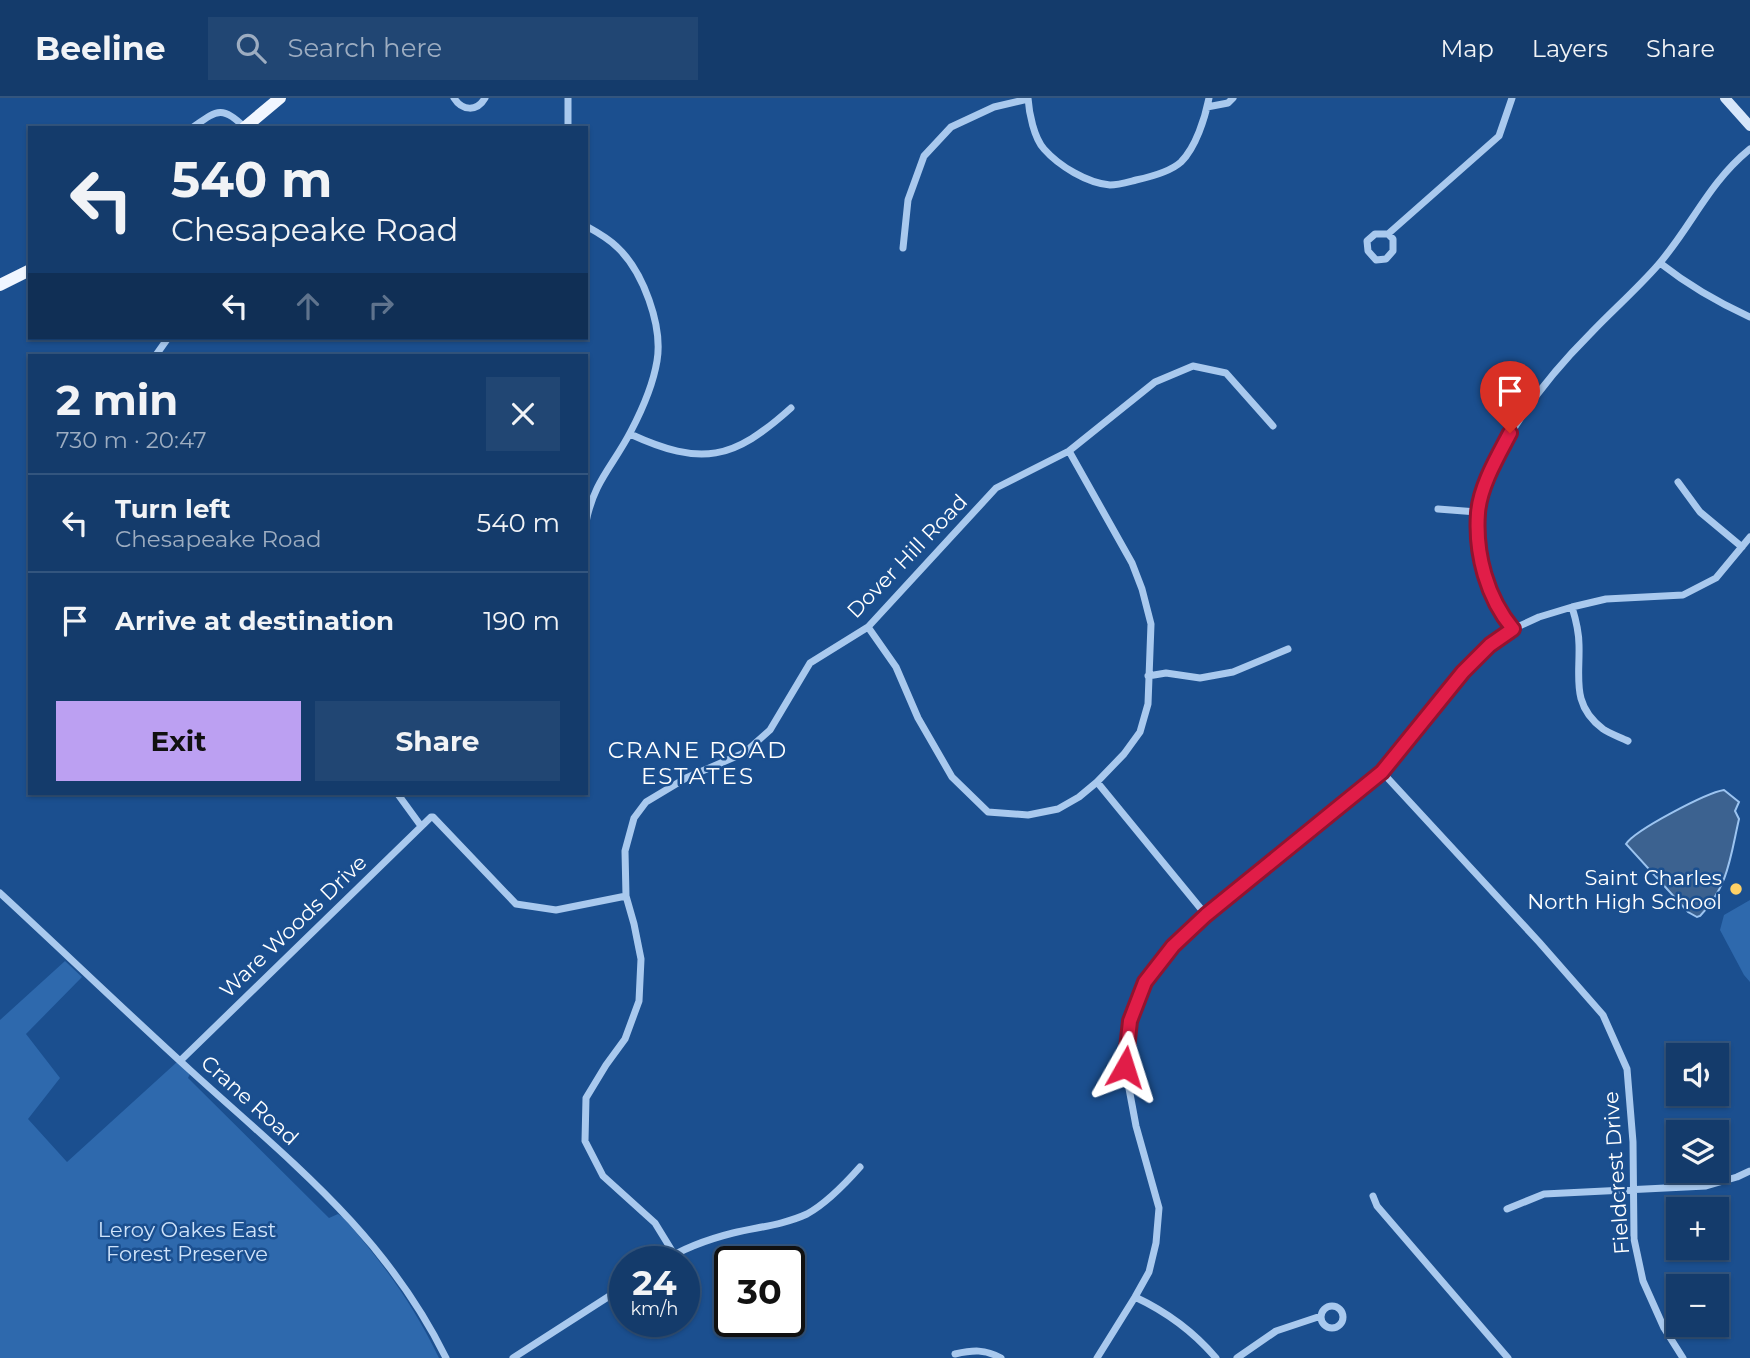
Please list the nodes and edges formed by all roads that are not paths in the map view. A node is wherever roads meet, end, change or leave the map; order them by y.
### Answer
1 (280, 98) edge
2 (454, 98) edge
3 (485, 98) edge
4 (568, 98) edge
5 (1209, 98) edge
6 (1233, 98) edge
7 (1511, 98) edge
8 (1725, 98) edge
9 (1028, 99) edge
10 (1207, 107) junction
11 (195, 126) edge
12 (243, 126) edge
13 (247, 126) edge
14 (568, 126) edge
15 (1750, 126) edge
16 (1750, 149) edge
17 (588, 227) edge
18 (1388, 234) dead end
19 (903, 248) dead end
20 (1660, 263) junction
21 (28, 271) edge
22 (0, 285) edge
23 (1750, 317) edge
24 (791, 408) dead end
25 (1273, 426) dead end
26 (630, 433) junction
27 (1069, 451) junction
28 (1678, 482) dead end
29 (1438, 509) dead end
30 (588, 511) edge
31 (1478, 512) junction
32 (1750, 537) edge
33 (1742, 547) junction
34 (1572, 607) junction
35 (868, 627) junction
36 (1513, 629) junction
37 (1288, 649) dead end
38 (1148, 676) junction
39 (1628, 741) dead end
40 (1382, 772) junction
41 (1097, 782) junction
42 (398, 795) edge
43 (421, 826) junction
44 (0, 893) edge
45 (626, 897) junction
46 (1206, 915) junction
47 (180, 1060) junction
48 (860, 1167) dead end
49 (1750, 1171) edge
50 (1632, 1191) junction
51 (1373, 1196) dead end
52 (1507, 1209) dead end
53 (669, 1246) edge
54 (696, 1246) edge
55 (609, 1296) edge
56 (1135, 1297) junction
57 (1321, 1316) dead end
58 (955, 1354) dead end
59 (446, 1358) edge
60 (513, 1358) edge
61 (1001, 1358) edge
62 (1097, 1358) edge
63 (1216, 1358) edge
64 (1237, 1358) edge
65 (1508, 1358) edge
66 (1683, 1358) edge

1 - 13 main road
2 - 3 street
4 - 14 street
5 - 10 street
6 - 10 street
7 - 18 street
8 - 15 main road
9 - 10 street
9 - 19 street
11 - 12 street
16 - 20 street
17 - 26 street
20 - 23 street
20 - 31 street
21 - 22 main road
24 - 26 street
25 - 27 street, Dover Hill Road
26 - 30 street
27 - 35 street, Dover Hill Road
27 - 38 street
28 - 33 street
29 - 31 street
31 - 36 street
32 - 33 street
33 - 34 street
34 - 36 street
34 - 39 street
35 - 41 street
35 - 45 street, Dover Hill Road
36 - 40 street
37 - 38 street
38 - 41 street
40 - 46 street
40 - 50 street, Fieldcrest Drive
41 - 46 street
42 - 43 street
43 - 45 street, Ware Woods Drive
43 - 47 street, Ware Woods Drive
44 - 47 street, Crane Road
45 - 53 street, Dover Hill Road
46 - 56 street
47 - 59 street, Crane Road
48 - 54 street
49 - 50 street
50 - 52 street
50 - 66 street, Fieldcrest Drive
51 - 65 street
55 - 60 street
56 - 62 street
56 - 63 street
57 - 64 street
58 - 61 street

